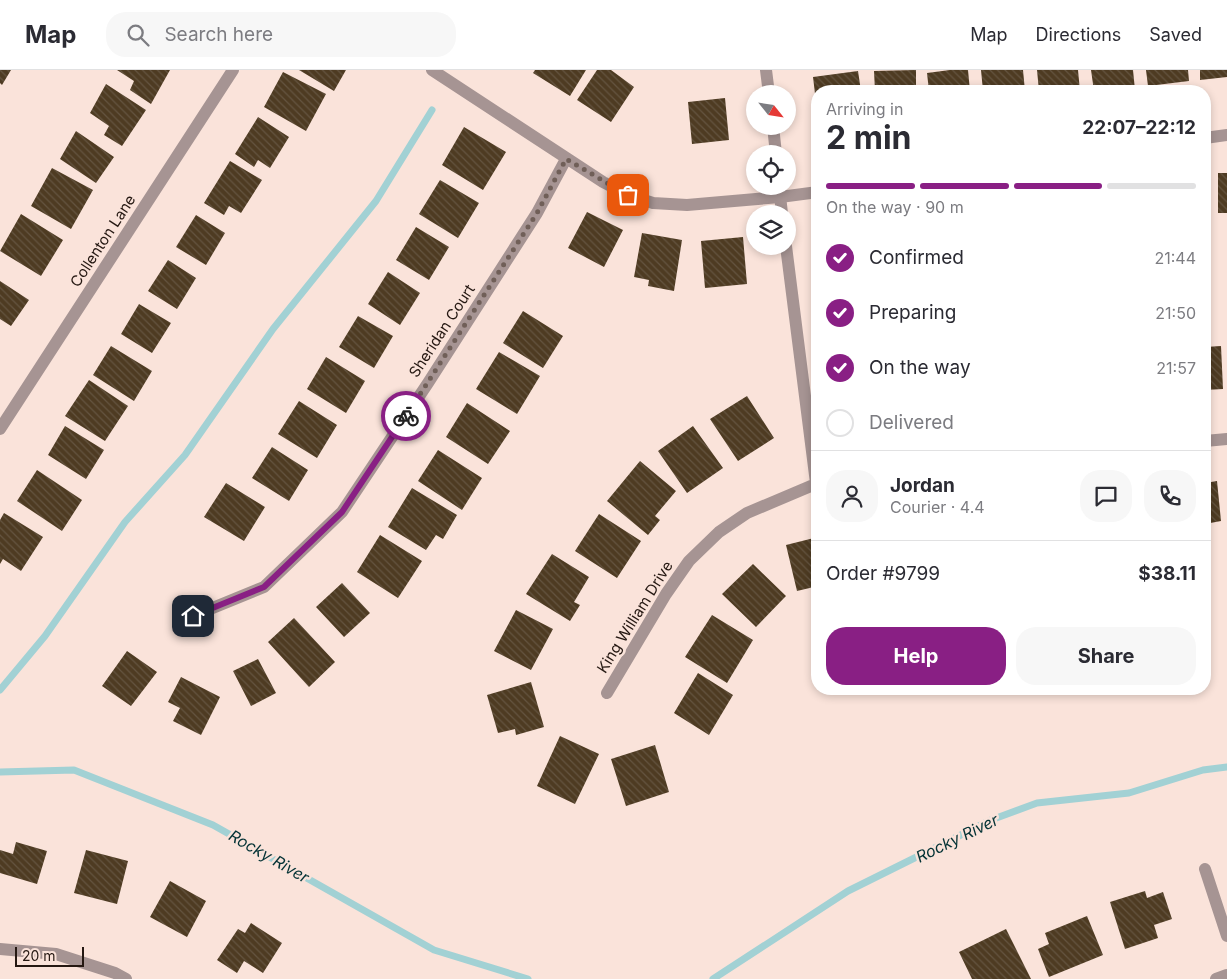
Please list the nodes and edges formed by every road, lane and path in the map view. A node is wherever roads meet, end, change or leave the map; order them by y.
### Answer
1 (233, 70) edge
2 (432, 70) edge
3 (766, 70) edge
4 (768, 85) edge
5 (1227, 135) edge
6 (1211, 137) edge
7 (566, 159) junction
8 (796, 192) edge
9 (811, 192) edge
10 (759, 195) edge
11 (787, 255) edge
12 (2, 423) edge
13 (811, 437) edge
14 (1227, 439) edge
15 (1211, 440) edge
16 (811, 486) edge
17 (193, 616) dead end
18 (607, 693) dead end
19 (1205, 869) dead end
20 (1227, 936) edge
21 (0, 948) edge
22 (1227, 975) edge
23 (118, 977) edge
24 (1216, 979) edge

1 - 12 street, Collenton Lane
2 - 7 street
3 - 4 street
5 - 6 street
7 - 10 street
7 - 17 street, Sheridan Court
8 - 9 street
11 - 13 street
14 - 15 street
16 - 18 street, King William Drive
19 - 20 street
21 - 23 street
22 - 24 street

